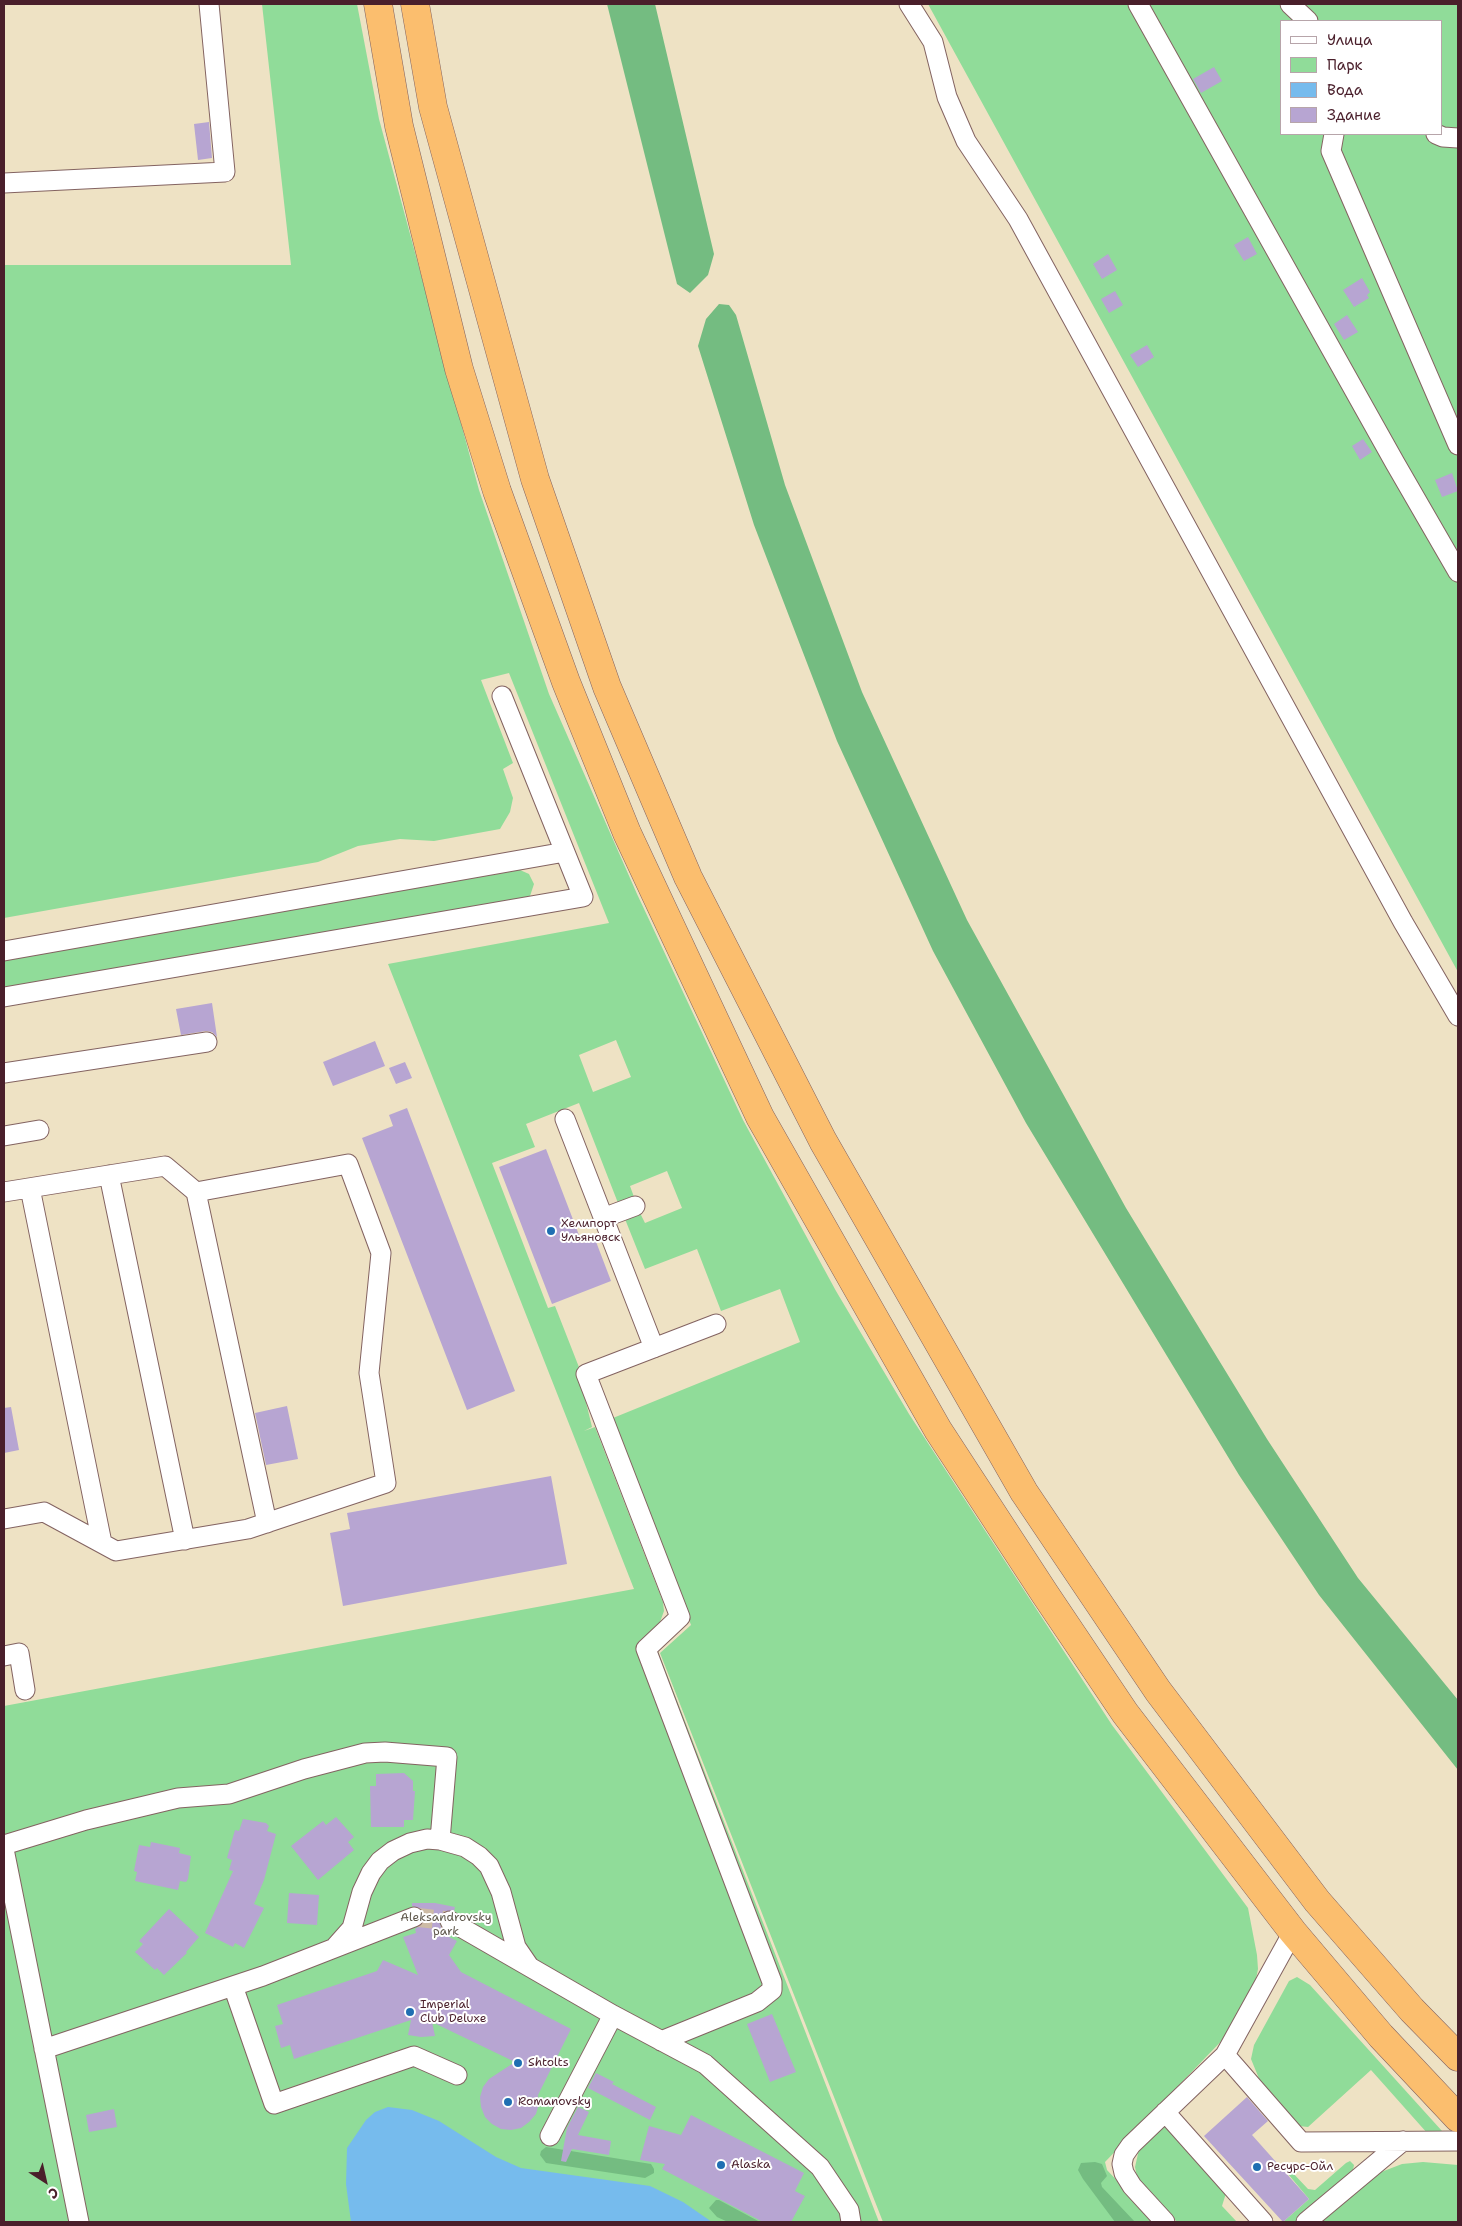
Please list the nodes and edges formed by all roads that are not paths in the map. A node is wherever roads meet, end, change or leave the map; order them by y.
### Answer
1 (209, 4) edge
2 (378, 4) edge
3 (415, 4) edge
4 (909, 4) edge
5 (1138, 4) edge
6 (1290, 4) edge
7 (1307, 20) edge
8 (1334, 135) edge
9 (1438, 135) edge
10 (1458, 138) edge
11 (4, 183) edge
12 (1458, 445) edge
13 (1458, 572) edge
14 (502, 696) dead end
15 (565, 852) junction
16 (4, 951) edge
17 (4, 997) edge
18 (1458, 1016) edge
19 (207, 1042) dead end
20 (4, 1073) edge
21 (565, 1119) dead end
22 (39, 1130) dead end
23 (4, 1136) edge
24 (109, 1175) junction
25 (30, 1188) junction
26 (4, 1192) edge
27 (196, 1192) junction
28 (635, 1206) dead end
29 (603, 1218) junction
30 (716, 1324) dead end
31 (654, 1348) junction
32 (4, 1519) edge
33 (267, 1523) junction
34 (185, 1540) junction
35 (102, 1543) junction
36 (4, 1656) edge
37 (25, 1690) dead end
38 (440, 1840) junction
39 (4, 1845) edge
40 (4, 1849) edge
41 (414, 1917) tunnel mouth
42 (450, 1921) tunnel mouth
43 (1294, 1932) junction
44 (331, 1950) junction
45 (531, 1969) junction
46 (234, 1986) junction
47 (613, 2015) junction
48 (661, 2041) junction
49 (44, 2049) junction
50 (1225, 2055) junction
51 (1458, 2057) edge
52 (457, 2075) dead end
53 (1165, 2112) junction
54 (1458, 2118) edge
55 (550, 2136) dead end
56 (1402, 2141) junction
57 (1458, 2141) edge
58 (79, 2222) edge
59 (851, 2222) edge
60 (1165, 2222) edge
61 (1263, 2222) edge
62 (1306, 2222) edge

1 - 11 street
2 - 43 highway
3 - 51 highway
4 - 18 street
5 - 13 street
6 - 7 street
8 - 12 street
9 - 10 street
14 - 15 street
15 - 16 street
15 - 17 street
19 - 20 street
21 - 29 street
22 - 23 street
24 - 25 street
24 - 27 street
24 - 34 street
25 - 26 street
25 - 35 street
27 - 33 street
27 - 33 street
28 - 29 street
29 - 31 street
30 - 31 street
31 - 48 street
32 - 35 street
33 - 34 street
34 - 35 street
36 - 37 street
38 - 39 street
38 - 44 street
38 - 45 street
40 - 49 street
41 - 44 street
42 - 45 street
43 - 50 street
43 - 54 highway
44 - 46 street
45 - 47 street
46 - 49 street
46 - 52 street
47 - 48 street
47 - 55 street
48 - 59 street
49 - 58 street
50 - 53 street
50 - 56 street
53 - 60 street
53 - 61 street
56 - 57 street
56 - 62 street

